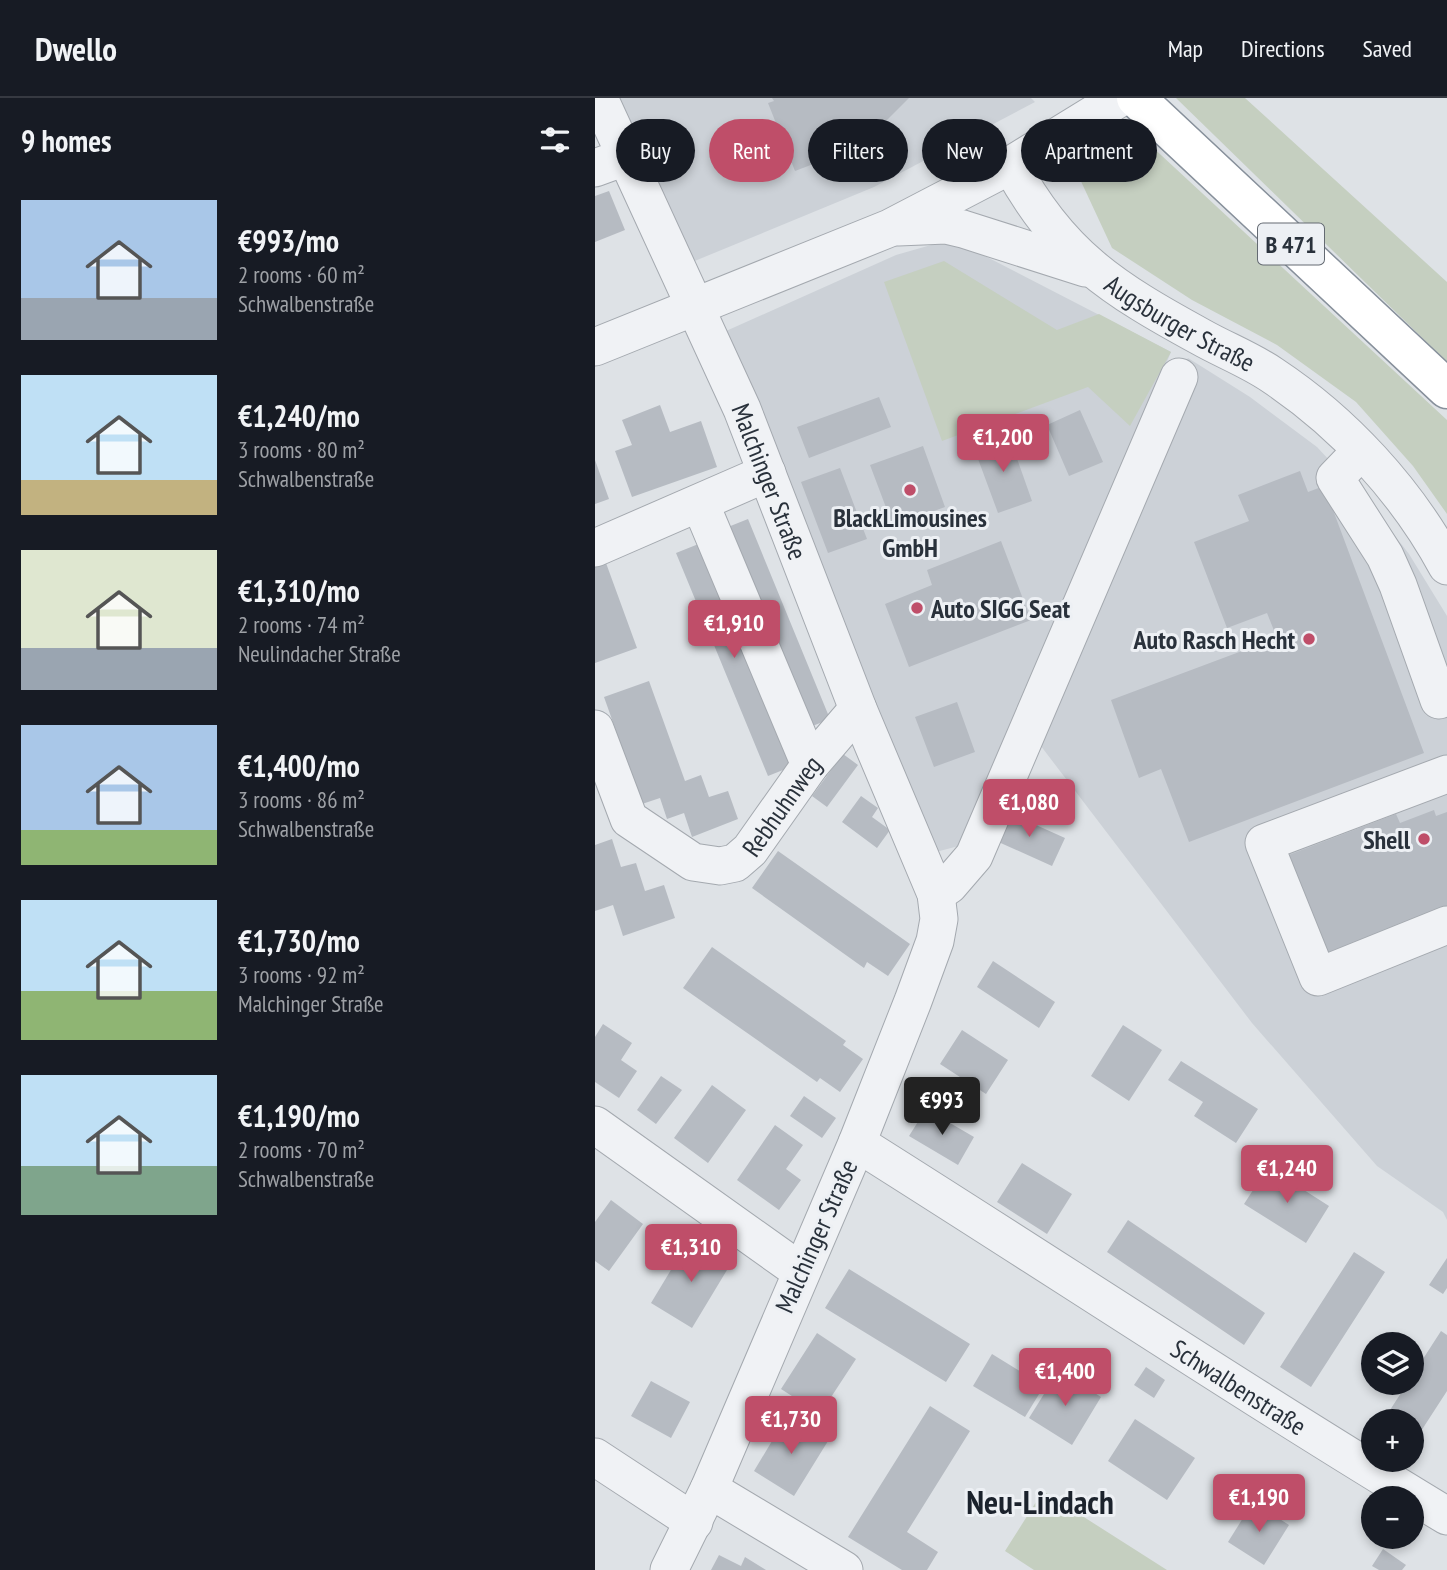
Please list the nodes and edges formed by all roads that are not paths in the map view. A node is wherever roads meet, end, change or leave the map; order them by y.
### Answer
1 (599, 98) edge
2 (1120, 98) edge
3 (1136, 98) edge
4 (610, 163) edge
5 (1011, 165) junction
6 (890, 228) junction
7 (1092, 271) junction
8 (694, 307) junction
9 (595, 347) edge
10 (1179, 377) dead end
11 (1447, 389) edge
12 (1361, 451) junction
13 (767, 473) junction
14 (701, 503) junction
15 (595, 548) edge
16 (1447, 566) edge
17 (1447, 697) edge
18 (858, 709) junction
19 (595, 729) edge
20 (810, 765) junction
21 (1447, 774) edge
22 (936, 894) junction
23 (1447, 925) edge
24 (595, 1125) edge
25 (857, 1143) junction
26 (800, 1271) junction
27 (595, 1457) edge
28 (709, 1489) junction
29 (1447, 1516) edge
30 (694, 1522) junction
31 (669, 1570) edge
32 (844, 1570) edge

1 - 4 street, Malchinger Straße
2 - 5 street
3 - 11 highway, B 471
4 - 8 street, Malchinger Straße
5 - 6 street
5 - 7 street, Augsburger Straße
6 - 7 street
6 - 8 street
7 - 12 street, Augsburger Straße
8 - 9 street
8 - 13 street, Malchinger Straße
10 - 22 street
12 - 16 street, Augsburger Straße
12 - 17 street
13 - 14 street
13 - 18 street, Malchinger Straße
14 - 15 street
14 - 20 street
18 - 20 street, Rebhuhnweg
18 - 22 street, Malchinger Straße
19 - 20 street, Rebhuhnweg
21 - 23 street
22 - 25 street, Malchinger Straße
24 - 26 street
25 - 26 street, Malchinger Straße
25 - 29 street, Schwalbenstraße
26 - 28 street, Malchinger Straße
27 - 30 street
28 - 30 street, Malchinger Straße
28 - 32 street
30 - 31 street, Malchinger Straße

